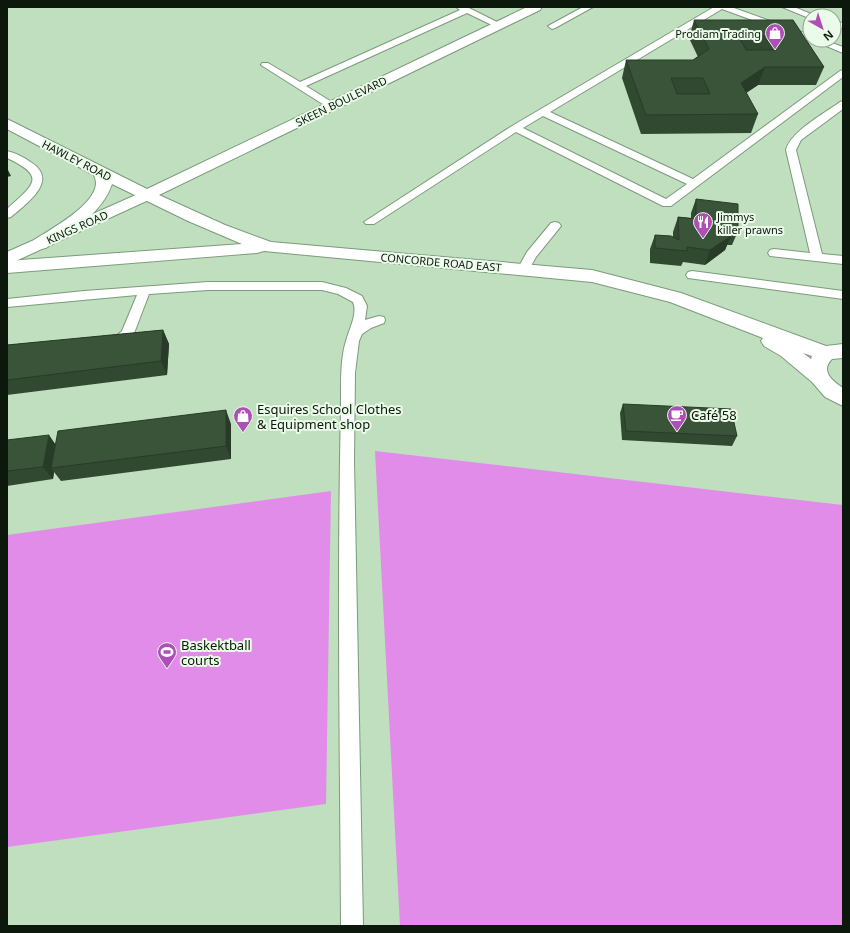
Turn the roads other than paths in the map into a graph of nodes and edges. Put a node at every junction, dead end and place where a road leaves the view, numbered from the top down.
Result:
1 (536, 7) edge
2 (589, 7) edge
3 (722, 7) edge
4 (786, 7) edge
5 (464, 9) edge
6 (802, 13) edge
7 (499, 25) junction
8 (552, 26) dead end
9 (802, 35) edge
10 (265, 65) dead end
11 (843, 72) edge
12 (299, 86) junction
13 (843, 104) edge
14 (332, 106) junction
15 (542, 112) junction
16 (7, 123) edge
17 (516, 128) junction
18 (7, 154) edge
19 (101, 172) junction
20 (695, 184) junction
21 (147, 195) junction
22 (7, 215) edge
23 (370, 222) dead end
24 (555, 226) dead end
25 (40, 244) junction
26 (270, 246) junction
27 (774, 253) dead end
28 (817, 258) junction
29 (7, 259) edge
30 (842, 263) edge
31 (7, 267) edge
32 (523, 270) junction
33 (692, 275) dead end
34 (145, 290) junction
35 (843, 295) edge
36 (7, 303) edge
37 (379, 320) dead end
38 (738, 320) junction
39 (357, 331) junction
40 (100, 348) edge
41 (834, 352) edge
42 (820, 378) junction
43 (843, 398) edge
44 (352, 926) edge

1 - 7 main road, SKEEN BOULEVARD
2 - 8 lane
3 - 9 lane
3 - 15 lane
4 - 6 lane
5 - 7 lane
5 - 12 lane
7 - 14 main road, SKEEN BOULEVARD
10 - 12 lane
11 - 20 lane
12 - 14 lane
13 - 28 lane
14 - 21 main road, SKEEN BOULEVARD
15 - 17 lane
15 - 20 lane
16 - 19 main road, HAWLEY ROAD
17 - 20 lane
17 - 23 lane
18 - 22 lane
19 - 21 main road, HAWLEY ROAD
19 - 25 main road
21 - 25 main road, KINGS ROAD
21 - 26 main road, CONCORDE ROAD EAST
24 - 32 lane
25 - 29 main road, KINGS ROAD
26 - 31 main road
26 - 32 main road, CONCORDE ROAD EAST
27 - 28 lane
28 - 30 lane
32 - 38 main road, CONCORDE ROAD EAST
33 - 35 lane
34 - 36 lane
34 - 39 lane
34 - 40 lane
37 - 39 lane
38 - 41 main road, CONCORDE ROAD EAST
38 - 42 main road, CONCORDE ROAD EAST
39 - 44 lane
41 - 42 main road
42 - 43 main road, CONCORDE ROAD EAST

